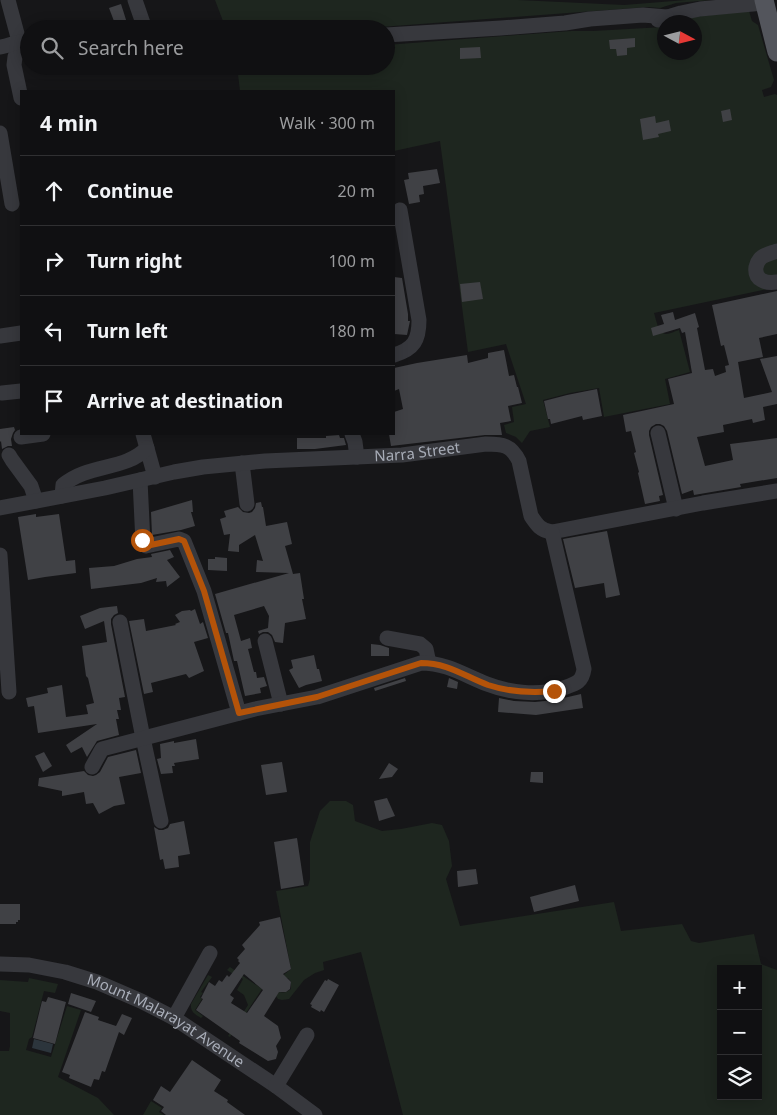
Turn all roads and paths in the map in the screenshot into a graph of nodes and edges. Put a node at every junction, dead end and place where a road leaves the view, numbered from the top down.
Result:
1 (8, 0) edge
2 (135, 0) edge
3 (768, 5) edge
4 (142, 20) edge
5 (20, 32) edge
6 (395, 34) edge
7 (20, 43) edge
8 (0, 47) edge
9 (20, 47) edge
10 (777, 52) edge
11 (20, 93) edge
12 (0, 133) edge
13 (11, 203) edge
14 (400, 210) dead end
15 (777, 251) edge
16 (777, 282) edge
17 (20, 333) edge
18 (0, 336) edge
19 (395, 355) edge
20 (20, 391) edge
21 (2, 394) dead end
22 (658, 433) dead end
23 (36, 435) edge
24 (352, 435) edge
25 (21, 437) dead end
26 (145, 441) edge
27 (9, 455) dead end
28 (357, 457) junction
29 (242, 462) junction
30 (155, 477) junction
31 (140, 480) junction
32 (777, 491) edge
33 (62, 496) junction
34 (36, 501) junction
35 (247, 504) dead end
36 (0, 508) edge
37 (676, 509) junction
38 (552, 532) junction
39 (0, 555) edge
40 (120, 622) dead end
41 (387, 638) dead end
42 (265, 641) dead end
43 (429, 663) junction
44 (9, 692) dead end
45 (281, 704) junction
46 (239, 713) junction
47 (143, 738) junction
48 (92, 767) dead end
49 (161, 821) dead end
50 (210, 952) dead end
51 (0, 964) edge
52 (174, 1018) junction
53 (307, 1035) dead end
54 (276, 1086) junction
55 (315, 1115) edge

1 - 5 street
2 - 4 street
3 - 6 street
3 - 10 main road
7 - 8 street
9 - 11 street
12 - 13 street
14 - 19 street
15 - 16 street
17 - 18 street
20 - 21 street
22 - 37 street
23 - 25 street
24 - 28 street
26 - 30 street
26 - 33 street
27 - 34 street
28 - 29 street, Narra Street
28 - 38 street, Narra Street
29 - 30 street, Narra Street
29 - 35 street
30 - 31 street, Narra Street
31 - 33 street, Narra Street
31 - 46 street
32 - 37 street
33 - 34 street, Narra Street
34 - 36 street, Narra Street
37 - 38 street
38 - 43 street
39 - 44 street
40 - 47 street
41 - 43 street
42 - 45 street
43 - 45 street
45 - 46 street
46 - 47 street
47 - 48 street
47 - 49 street
50 - 52 street
51 - 52 street, Mount Malarayat Avenue
52 - 54 street, Mount Malarayat Avenue
53 - 54 street
54 - 55 street, Mount Malarayat Avenue

